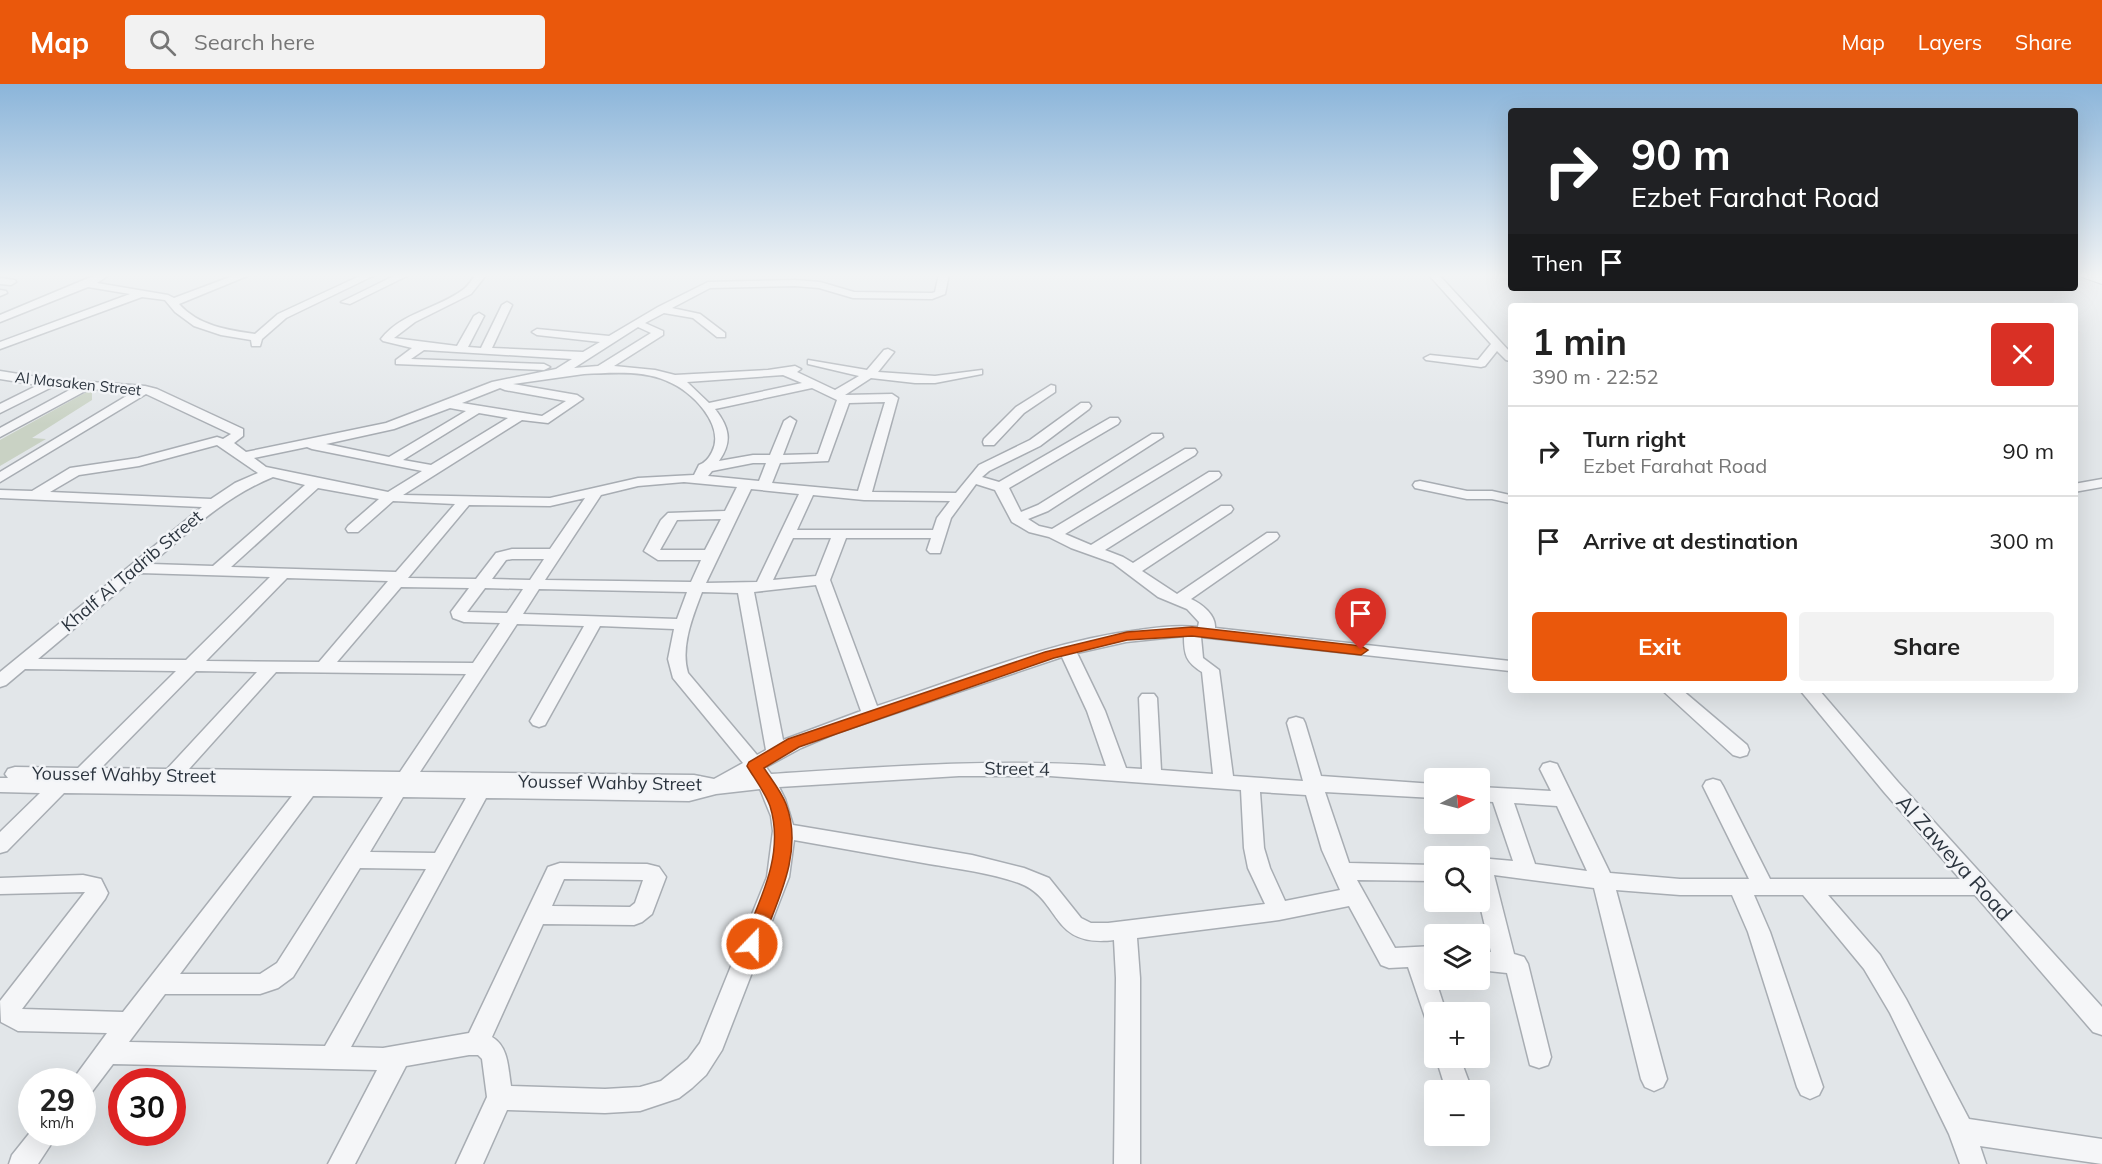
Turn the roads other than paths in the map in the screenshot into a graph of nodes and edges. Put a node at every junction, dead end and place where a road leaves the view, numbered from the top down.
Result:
1 (59, 324) edge
2 (199, 324) edge
3 (273, 324) edge
4 (406, 324) edge
5 (475, 324) edge
6 (498, 324) edge
7 (635, 324) edge
8 (640, 324) edge
9 (707, 324) edge
10 (1480, 324) edge
11 (537, 332) dead end
12 (721, 335) dead end
13 (611, 339) junction
14 (1497, 343) junction
15 (0, 346) edge
16 (422, 346) junction
17 (462, 348) junction
18 (485, 351) junction
19 (888, 352) dead end
20 (586, 356) junction
21 (1508, 356) edge
22 (1430, 358) dead end
23 (562, 371) junction
24 (600, 371) junction
25 (785, 371) junction
26 (978, 372) dead end
27 (870, 374) junction
28 (0, 375) edge
29 (674, 379) junction
30 (16, 380) junction
31 (50, 383) junction
32 (495, 385) junction
33 (810, 385) junction
34 (87, 386) junction
35 (0, 387) edge
36 (1051, 389) dead end
37 (145, 390) junction
38 (839, 398) junction
39 (448, 404) junction
40 (1085, 406) dead end
41 (706, 407) junction
42 (0, 409) edge
43 (477, 409) junction
44 (520, 416) junction
45 (790, 421) dead end
46 (1114, 421) dead end
47 (398, 424) junction
48 (443, 430) junction
49 (0, 433) edge
50 (1157, 437) dead end
51 (974, 438) dead end
52 (989, 442) junction
53 (225, 443) junction
54 (305, 443) junction
55 (1018, 450) junction
56 (1190, 452) dead end
57 (243, 457) junction
58 (775, 458) junction
59 (392, 461) junction
60 (708, 467) junction
61 (434, 470) junction
62 (271, 473) junction
63 (1214, 475) dead end
64 (0, 478) edge
65 (698, 479) junction
66 (653, 480) junction
67 (973, 480) junction
68 (315, 483) junction
69 (746, 483) junction
70 (2102, 483) edge
71 (764, 485) junction
72 (1420, 485) dead end
73 (1001, 487) junction
74 (2078, 487) edge
75 (808, 490) junction
76 (596, 492) junction
77 (0, 494) edge
78 (34, 496) junction
79 (864, 496) junction
80 (390, 497) junction
81 (960, 497) junction
82 (1508, 499) edge
83 (465, 501) junction
84 (215, 503) junction
85 (1226, 509) dead end
86 (730, 515) junction
87 (1017, 519) junction
88 (353, 529) dead end
89 (787, 534) junction
90 (840, 534) junction
91 (939, 534) junction
92 (1054, 534) junction
93 (1272, 536) dead end
94 (935, 550) dead end
95 (1093, 551) junction
96 (555, 554) junction
97 (712, 555) junction
98 (136, 568) junction
99 (218, 570) junction
100 (1133, 570) junction
101 (283, 573) junction
102 (398, 579) junction
103 (822, 580) junction
104 (480, 584) junction
105 (535, 584) junction
106 (763, 586) junction
107 (697, 587) junction
108 (745, 588) junction
109 (1179, 600) junction
110 (512, 619) junction
111 (594, 622) junction
112 (684, 624) junction
113 (1199, 632) junction
114 (1067, 649) junction
115 (20, 664) junction
116 (191, 666) junction
117 (1508, 666) edge
118 (271, 667) junction
119 (323, 668) junction
120 (478, 669) junction
121 (0, 681) edge
122 (1674, 693) edge
123 (1812, 693) edge
124 (1148, 698) dead end
125 (872, 715) junction
126 (539, 721) dead end
127 (1296, 723) dead end
128 (1740, 750) dead end
129 (776, 752) junction
130 (1550, 769) dead end
131 (0, 774) edge
132 (760, 774) junction
133 (1119, 775) junction
134 (172, 776) junction
135 (71, 778) junction
136 (1152, 778) junction
137 (1224, 783) junction
138 (1250, 784) junction
139 (0, 785) edge
140 (401, 785) junction
141 (1316, 786) junction
142 (1713, 786) dead end
143 (717, 788) junction
144 (307, 790) junction
145 (1424, 791) edge
146 (479, 793) junction
147 (1490, 794) edge
148 (1501, 795) junction
149 (1564, 799) junction
150 (783, 831) junction
151 (0, 844) edge
152 (354, 860) junction
153 (441, 861) junction
154 (1490, 866) edge
155 (1527, 870) junction
156 (1342, 872) junction
157 (1424, 873) edge
158 (1603, 881) junction
159 (0, 886) edge
160 (1739, 887) junction
161 (1764, 887) junction
162 (1980, 887) junction
163 (1809, 888) junction
164 (1356, 896) junction
165 (1490, 909) edge
166 (1279, 911) junction
167 (537, 915) junction
168 (1125, 931) junction
169 (1424, 956) edge
170 (1490, 961) edge
171 (1505, 963) junction
172 (160, 984) junction
173 (130, 1023) junction
174 (2102, 1024) edge
175 (477, 1044) junction
176 (107, 1053) junction
177 (332, 1057) junction
178 (1539, 1057) dead end
179 (397, 1058) junction
180 (95, 1068) edge
181 (1654, 1079) dead end
182 (1810, 1087) dead end
183 (500, 1098) junction
184 (1961, 1130) junction
185 (36, 1146) edge
186 (2102, 1152) edge
187 (22, 1164) edge
188 (341, 1164) edge
189 (469, 1164) edge
190 (1127, 1164) edge
191 (1973, 1164) edge

1 - 15 street
2 - 3 street
4 - 16 street
5 - 17 street
6 - 18 street
7 - 13 street
8 - 24 street
9 - 12 street
10 - 14 street
11 - 13 street
13 - 20 street
14 - 21 street
14 - 22 street
16 - 17 street
16 - 23 street
17 - 18 street
18 - 20 street
19 - 27 street
20 - 23 street
23 - 24 street
23 - 32 street
24 - 29 street
25 - 27 street
25 - 29 street
25 - 33 street
26 - 27 street
27 - 38 street
28 - 30 street, Al Masaken Street
29 - 41 street
30 - 31 street, Al Masaken Street
30 - 35 street
31 - 34 street, Al Masaken Street
31 - 42 street
32 - 39 street
32 - 44 street
33 - 38 street
33 - 41 street
34 - 37 street, Al Masaken Street
34 - 49 street
36 - 52 street
37 - 53 street, Al Masaken Street
37 - 64 street
38 - 58 street
38 - 79 street
39 - 43 street
39 - 47 street
40 - 55 street
41 - 60 street
43 - 44 street
43 - 48 street
44 - 61 street
45 - 58 street
46 - 73 street
47 - 48 street
47 - 54 street
48 - 59 street
50 - 87 street
51 - 52 street
52 - 55 street
53 - 57 street
53 - 78 street
54 - 57 street
54 - 59 street
55 - 67 street
56 - 92 street
57 - 62 street
58 - 60 street
58 - 71 street
59 - 61 street
60 - 65 street
60 - 66 street
61 - 80 street
62 - 68 street
62 - 84 street, Khalf Al Tadrib Street
63 - 95 street
65 - 66 street
65 - 69 street
66 - 76 street
67 - 73 street
67 - 81 street
68 - 80 street
68 - 99 street
69 - 71 street
69 - 86 street
70 - 74 street
71 - 75 street
72 - 82 street
73 - 87 street
75 - 79 street
75 - 89 street
76 - 83 street
76 - 96 street
77 - 78 street
78 - 84 street
79 - 81 street
80 - 83 street
80 - 88 street
81 - 91 street
83 - 102 street
84 - 98 street, Khalf Al Tadrib Street
85 - 100 street
86 - 97 street
86 - 97 street
87 - 92 street
89 - 90 street
89 - 106 street
90 - 91 street
90 - 103 street
91 - 94 street
92 - 95 street
93 - 109 street
95 - 100 street
96 - 104 street
96 - 105 street
97 - 107 street
98 - 99 street
98 - 115 street, Khalf Al Tadrib Street
99 - 101 street
100 - 109 street
101 - 102 street
101 - 116 street
102 - 104 street
102 - 119 street
103 - 106 street
103 - 125 street
104 - 105 street
104 - 110 street
105 - 107 street
105 - 110 street
106 - 108 street
107 - 108 street
107 - 112 street
108 - 129 street
109 - 113 street
110 - 111 street
110 - 120 street
111 - 112 street
111 - 126 street
112 - 132 street
113 - 114 street
113 - 117 street
113 - 137 street
114 - 125 street
114 - 133 street
115 - 116 street
115 - 121 street, Khalf Al Tadrib Street
116 - 118 street
116 - 135 street
118 - 119 street
118 - 134 street
119 - 120 street
120 - 140 street
122 - 128 street
123 - 162 street, Al Zaweya Road
124 - 136 street
125 - 129 street
127 - 141 street
129 - 132 street
130 - 149 street
131 - 135 street, Youssef Wahby Street
132 - 133 street, Street 4
132 - 143 street, Street 4
132 - 150 street
133 - 136 street, Street 4
134 - 135 street, Youssef Wahby Street
134 - 140 street, Youssef Wahby Street
135 - 139 street, Youssef Wahby Street
135 - 144 street, Youssef Wahby Street
135 - 151 street
136 - 137 street, Street 4
137 - 138 street, Street 4
138 - 141 street, Street 4
138 - 166 street
140 - 143 street, Youssef Wahby Street
140 - 144 street, Youssef Wahby Street
140 - 146 street, Youssef Wahby Street
140 - 152 street
141 - 145 street, Street 4
141 - 156 street
142 - 161 street
143 - 146 street, Youssef Wahby Street
144 - 172 street
146 - 153 street
147 - 148 street
148 - 149 street
148 - 155 street
149 - 158 street
150 - 168 street
150 - 183 street
152 - 153 street
152 - 172 street
153 - 177 street
154 - 155 street
155 - 158 street
156 - 157 street
156 - 164 street
158 - 160 street
158 - 181 street
159 - 173 street
160 - 161 street
160 - 182 street
161 - 163 street
162 - 163 street
162 - 174 street, Al Zaweya Road
163 - 184 street
164 - 166 street
164 - 169 street
165 - 171 street
166 - 168 street
167 - 167 street
167 - 175 street
168 - 190 street
170 - 171 street
171 - 178 street
172 - 173 street
173 - 176 street
175 - 179 street
175 - 183 street
176 - 177 street
176 - 180 street
177 - 179 street
179 - 188 street
183 - 189 street
184 - 186 street
184 - 191 street
185 - 187 street

